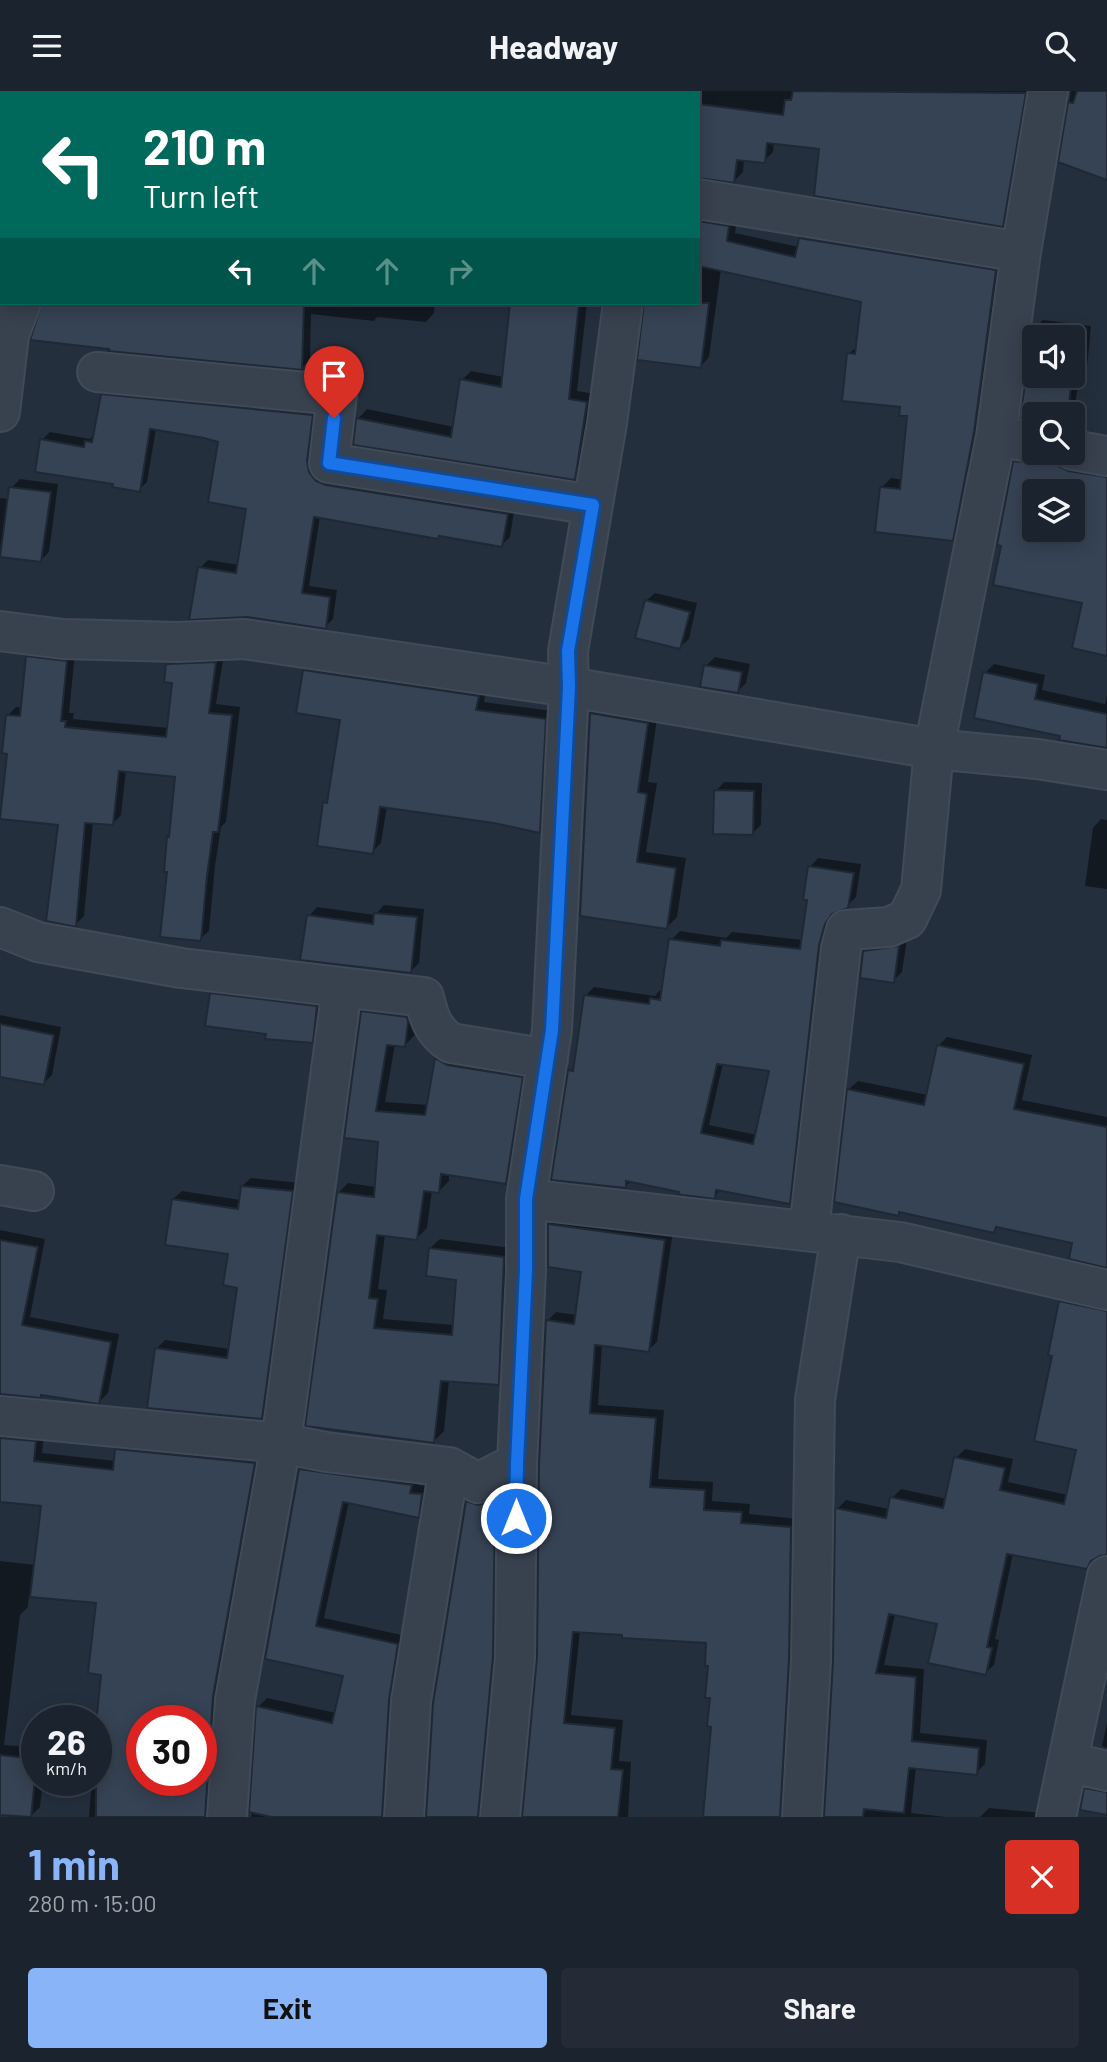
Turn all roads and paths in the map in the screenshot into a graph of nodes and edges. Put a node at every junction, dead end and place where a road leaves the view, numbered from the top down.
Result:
1 (1048, 91) edge
2 (700, 199) edge
3 (1021, 251) junction
4 (20, 305) edge
5 (623, 305) edge
6 (97, 372) dead end
7 (0, 412) edge
8 (996, 436) junction
9 (1022, 441) edge
10 (1085, 452) edge
11 (1107, 456) edge
12 (593, 505) junction
13 (0, 631) edge
14 (569, 687) junction
15 (934, 749) junction
16 (1107, 770) edge
17 (0, 927) edge
18 (342, 988) junction
19 (548, 1059) junction
20 (526, 1199) junction
21 (825, 1232) junction
22 (1107, 1290) edge
23 (0, 1416) edge
24 (281, 1443) junction
25 (517, 1463) junction
26 (449, 1467) junction
27 (1107, 1576) edge
28 (1068, 1762) junction
29 (1107, 1772) edge
30 (227, 1817) edge
31 (404, 1817) edge
32 (500, 1817) edge
33 (802, 1817) edge
34 (1056, 1817) edge

1 - 3 street
2 - 3 street
3 - 8 street
4 - 7 street
5 - 12 street
6 - 12 street
8 - 9 street
8 - 15 street
10 - 11 street
12 - 14 street
13 - 14 street
14 - 15 street
14 - 19 street
15 - 16 street
15 - 21 street
17 - 18 street
18 - 19 street
18 - 24 street
19 - 20 street
20 - 21 street
20 - 25 street
21 - 22 street
21 - 33 street
23 - 24 street
24 - 26 street
24 - 30 street
25 - 26 street
25 - 32 street
26 - 31 street
27 - 28 street
28 - 29 street
28 - 34 street

